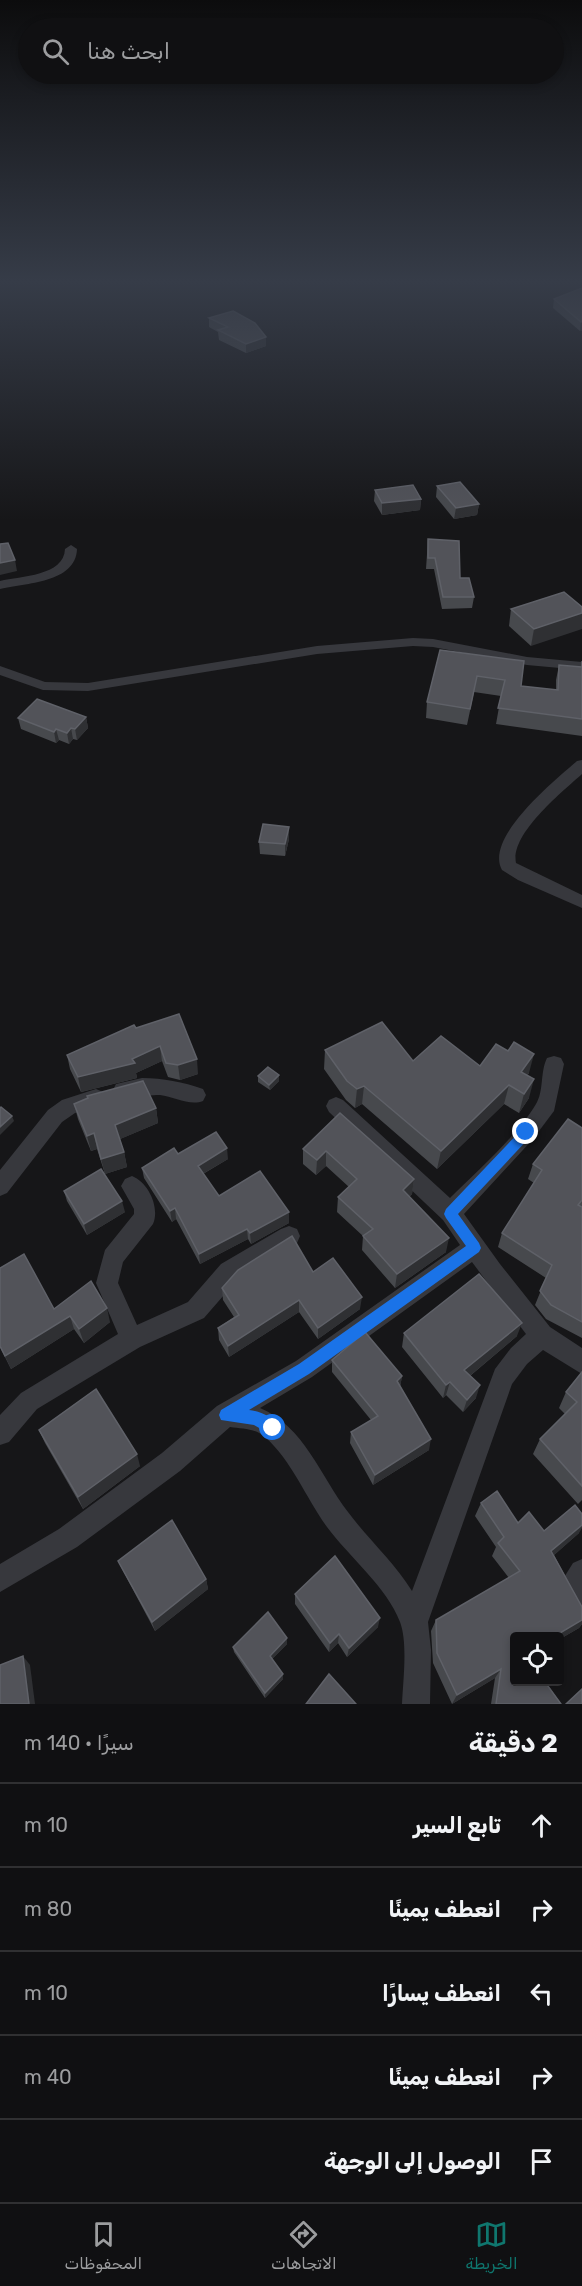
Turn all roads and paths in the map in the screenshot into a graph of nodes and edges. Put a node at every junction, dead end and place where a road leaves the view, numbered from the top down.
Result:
1 (71, 549) dead end
2 (0, 585) edge
3 (582, 666) edge
4 (0, 670) edge
5 (582, 765) edge
6 (582, 902) edge
7 (554, 1064) dead end
8 (196, 1095) dead end
9 (336, 1106) dead end
10 (0, 1186) edge
11 (132, 1186) dead end
12 (451, 1214) junction
13 (289, 1236) edge
14 (474, 1248) junction
15 (542, 1335) junction
16 (132, 1339) junction
17 (582, 1362) edge
18 (226, 1415) junction
19 (0, 1433) edge
20 (582, 1572) edge
21 (0, 1579) edge
22 (582, 1601) edge
23 (414, 1622) junction
24 (416, 1704) edge

1 - 2 street
3 - 4 street
5 - 6 street
7 - 12 street
8 - 10 street
9 - 12 street
11 - 16 street
12 - 14 street
13 - 16 street
14 - 15 street
14 - 18 street
15 - 17 street
15 - 23 street
16 - 19 street
18 - 21 street
18 - 23 street
20 - 22 street
23 - 24 street

